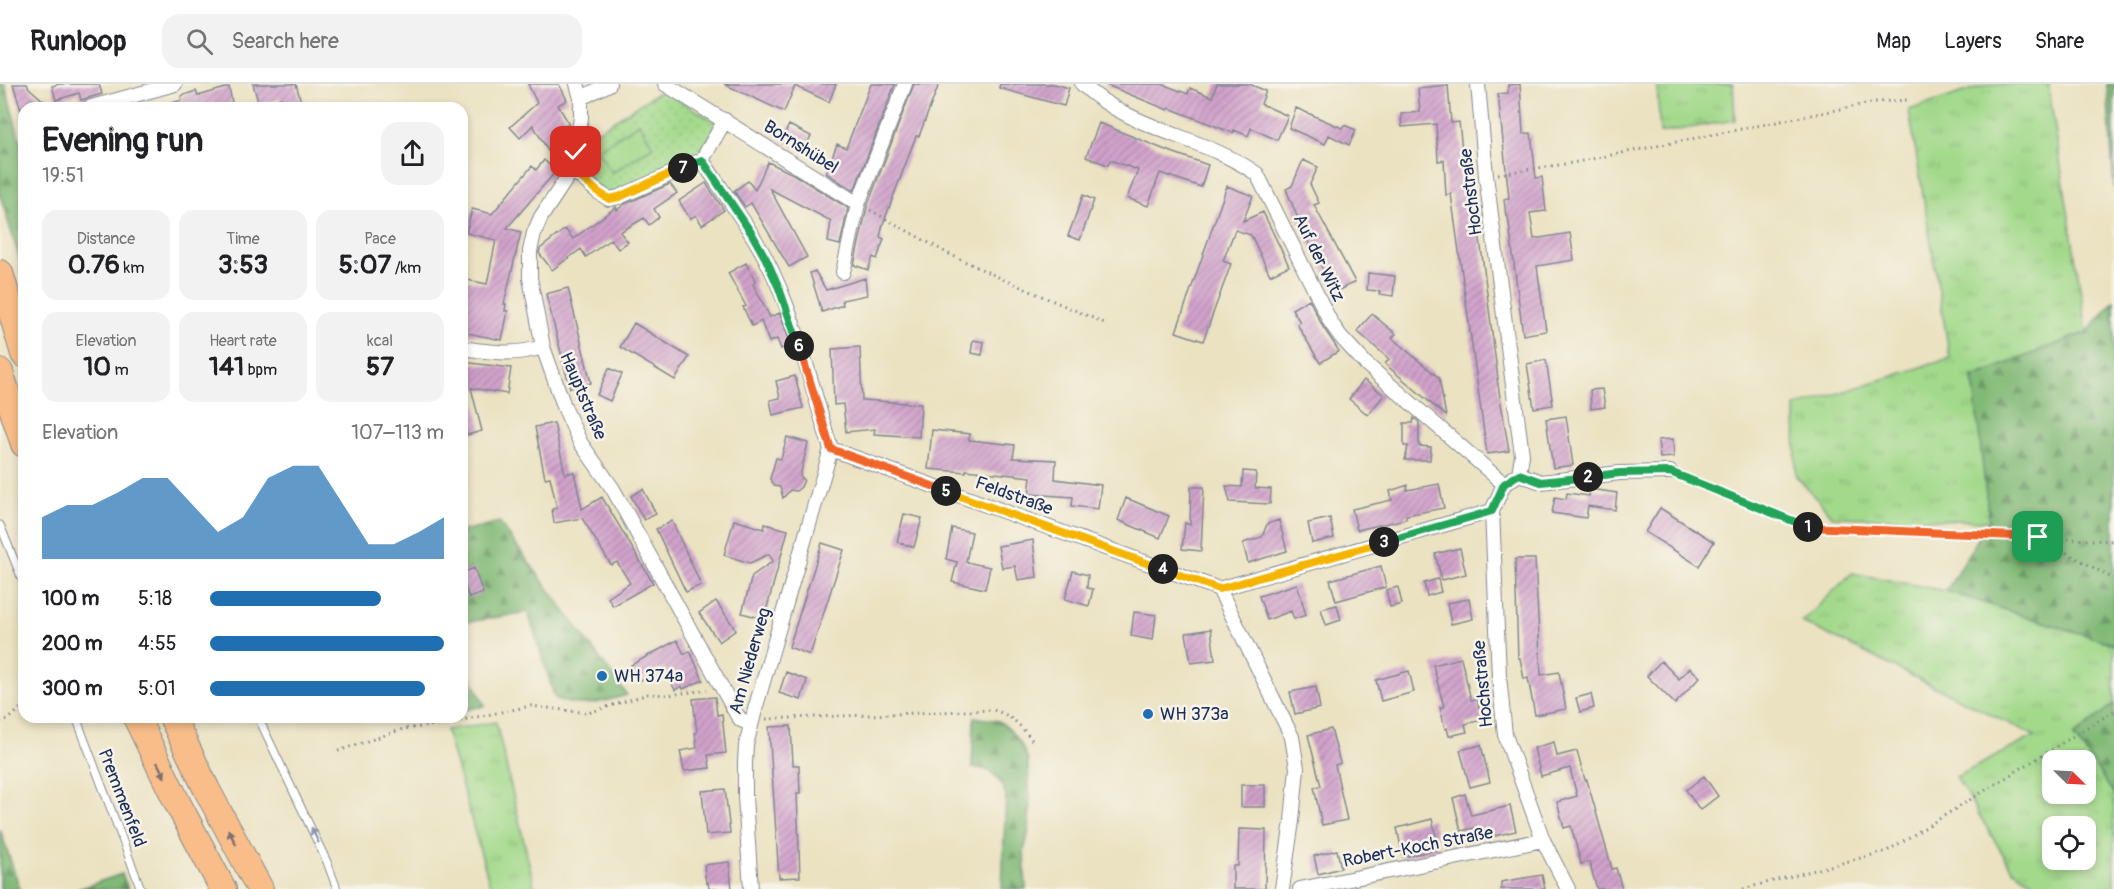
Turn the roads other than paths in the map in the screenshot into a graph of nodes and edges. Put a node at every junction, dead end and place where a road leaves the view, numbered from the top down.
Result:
1 (176, 84) edge
2 (577, 84) edge
3 (609, 84) edge
4 (665, 84) edge
5 (905, 84) edge
6 (1082, 84) edge
7 (1478, 84) edge
8 (581, 98) junction
9 (110, 102) edge
10 (725, 120) junction
11 (702, 160) junction
12 (572, 170) junction
13 (858, 204) junction
14 (843, 272) dead end
15 (0, 273) edge
16 (18, 333) edge
17 (543, 347) junction
18 (468, 349) edge
19 (0, 372) edge
20 (18, 426) edge
21 (831, 449) junction
22 (1670, 472) road end
23 (1519, 474) junction
24 (1504, 484) junction
25 (1492, 511) junction
26 (0, 525) edge
27 (18, 569) edge
28 (1219, 589) junction
29 (752, 722) junction
30 (78, 723) edge
31 (139, 723) edge
32 (175, 723) edge
33 (261, 723) edge
34 (1543, 840) junction
35 (141, 889) edge
36 (223, 889) edge
37 (260, 889) edge
38 (337, 889) edge
39 (751, 889) edge
40 (1282, 889) edge
41 (1300, 889) edge
42 (1568, 889) edge

1 - 9 street
2 - 8 street, Hauptstraße
3 - 8 street
4 - 10 street, Bornshübel
5 - 13 street
6 - 24 street, Auf der Witz
7 - 23 street, Hochstraße
8 - 12 street, Hauptstraße
10 - 11 street
10 - 13 street, Bornshübel
11 - 12 street
11 - 21 street
12 - 17 street, Hauptstraße
13 - 14 street
15 - 16 highway
17 - 18 street
17 - 29 street, Hauptstraße
19 - 20 highway
21 - 28 street, Feldstraße
21 - 29 street, Am Niederweg
22 - 23 street
23 - 24 street
24 - 25 street, Hochstraße
25 - 28 street
25 - 34 street, Hochstraße
26 - 27 lane
28 - 40 street
29 - 39 street, Am Niederweg
30 - 35 lane, Premmenfeld
31 -> 36 highway
37 -> 32 highway
38 -> 33 lane
34 - 41 street, Robert-Koch Straße
34 - 42 street, Hochstraße

